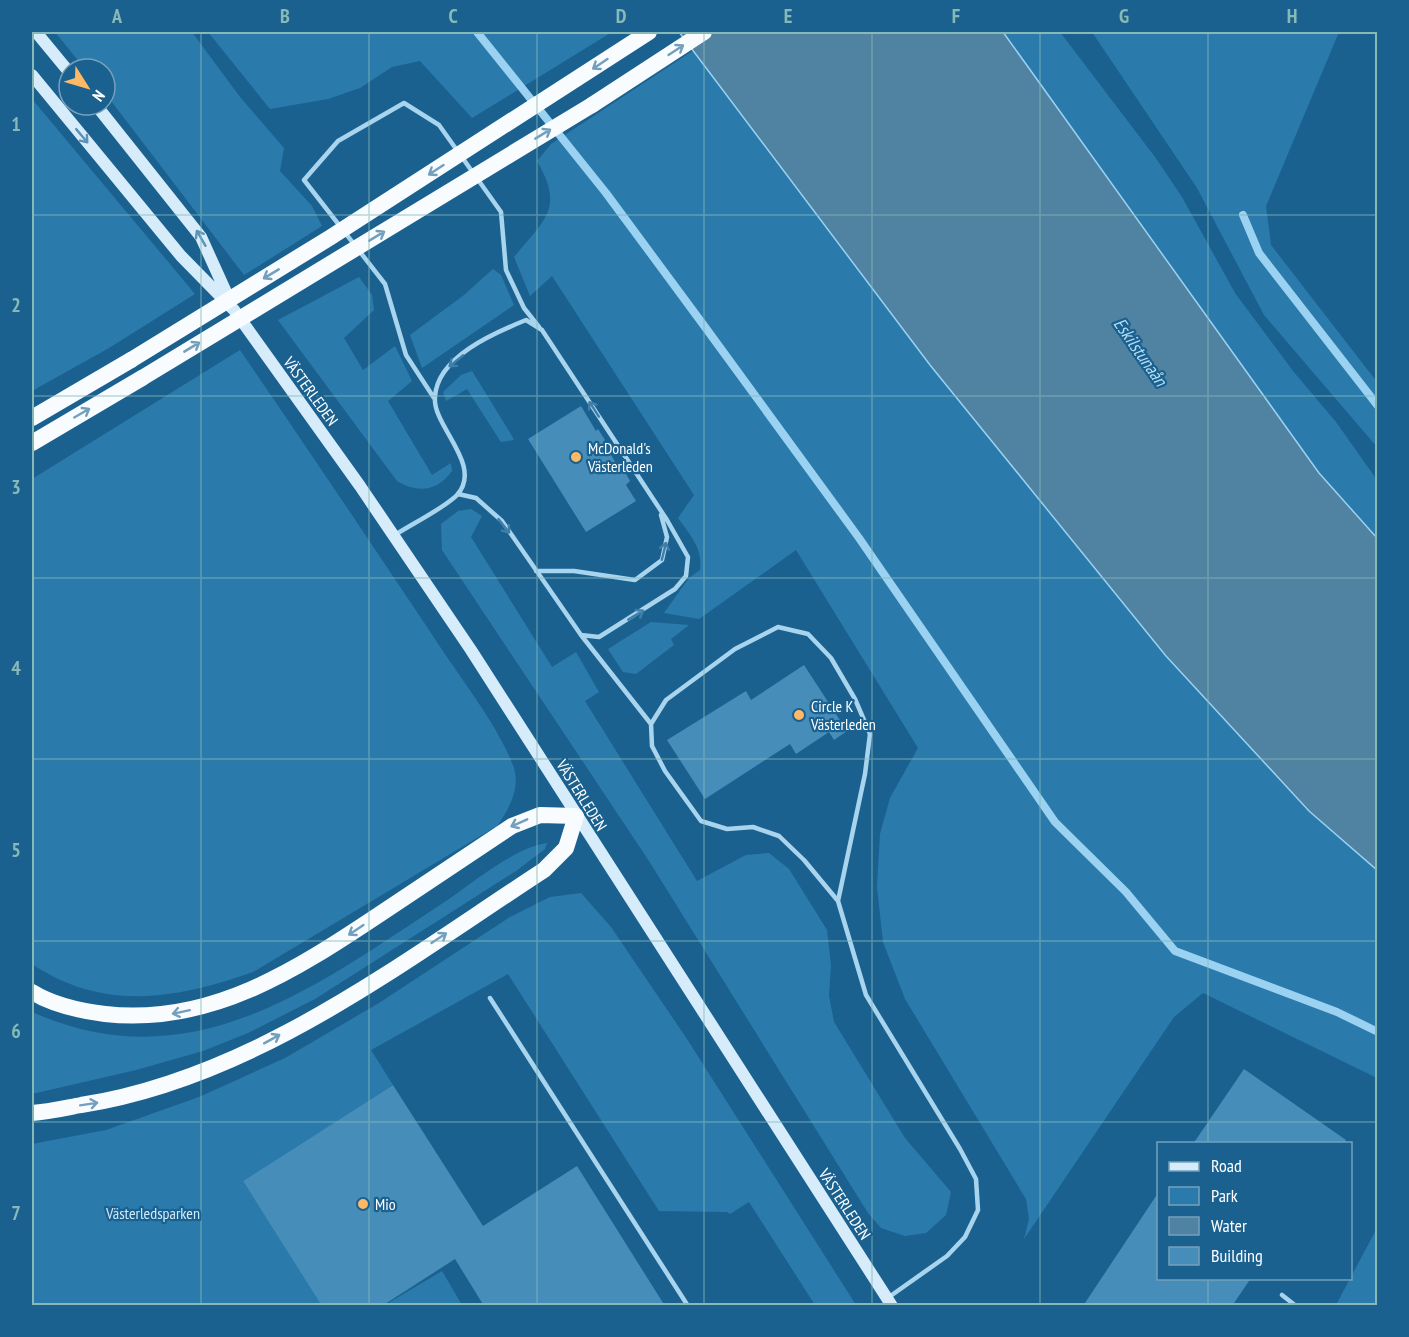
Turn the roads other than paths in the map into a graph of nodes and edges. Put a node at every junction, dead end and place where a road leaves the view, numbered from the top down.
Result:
1 (36, 32) edge
2 (649, 32) edge
3 (704, 32) edge
4 (57, 57) edge
5 (32, 75) edge
6 (106, 117) edge
7 (234, 310) junction
8 (542, 330) junction
9 (434, 398) junction
10 (32, 418) edge
11 (32, 443) edge
12 (458, 494) junction
13 (659, 509) junction
14 (393, 536) junction
15 (536, 571) junction
16 (581, 635) junction
17 (651, 724) junction
18 (576, 816) junction
19 (838, 901) junction
20 (32, 992) edge
21 (490, 998) dead end
22 (32, 1113) edge
23 (1282, 1295) dead end
24 (889, 1302) edge
25 (688, 1305) edge
26 (1296, 1305) edge

1 - 4 main road
2 -> 10 highway, bridge
11 -> 3 highway, bridge
5 -> 7 main road, VÄSTERLEDEN
7 -> 6 main road, VÄSTERLEDEN
7 - 14 main road, VÄSTERLEDEN
8 -> 9 lane
8 - 9 lane
13 -> 8 lane
9 - 12 lane
12 - 14 lane
12 -> 15 lane
15 -> 13 lane
16 -> 13 lane
14 - 18 main road, VÄSTERLEDEN
15 - 16 lane
16 - 17 lane
17 - 19 lane
17 - 19 lane
18 -> 20 highway
22 -> 18 highway
18 - 24 main road, VÄSTERLEDEN
19 - 24 lane
21 - 25 lane
23 - 26 lane

